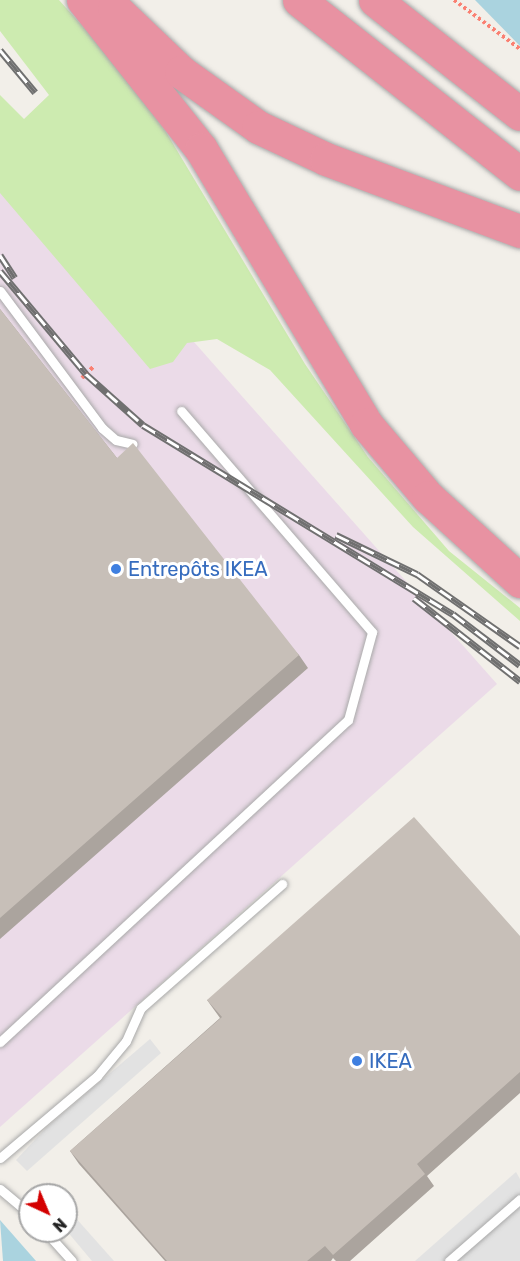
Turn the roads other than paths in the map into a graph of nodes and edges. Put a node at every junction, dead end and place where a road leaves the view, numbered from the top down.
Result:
1 (83, 0) edge
2 (106, 0) edge
3 (299, 0) edge
4 (375, 0) edge
5 (520, 114) edge
6 (520, 174) edge
7 (520, 231) edge
8 (0, 291) edge
9 (181, 411) dead end
10 (133, 444) edge
11 (520, 581) edge
12 (282, 884) dead end
13 (0, 1042) edge
14 (0, 1158) edge
15 (0, 1189) edge
16 (520, 1199) edge
17 (18, 1204) edge
18 (56, 1243) edge
19 (72, 1261) edge
20 (449, 1261) edge

1 - 11 highway
2 - 7 highway
3 - 6 highway
4 - 5 highway
8 - 10 lane
9 - 13 lane
12 - 14 lane
15 - 17 lane
16 - 20 lane
18 - 19 lane

